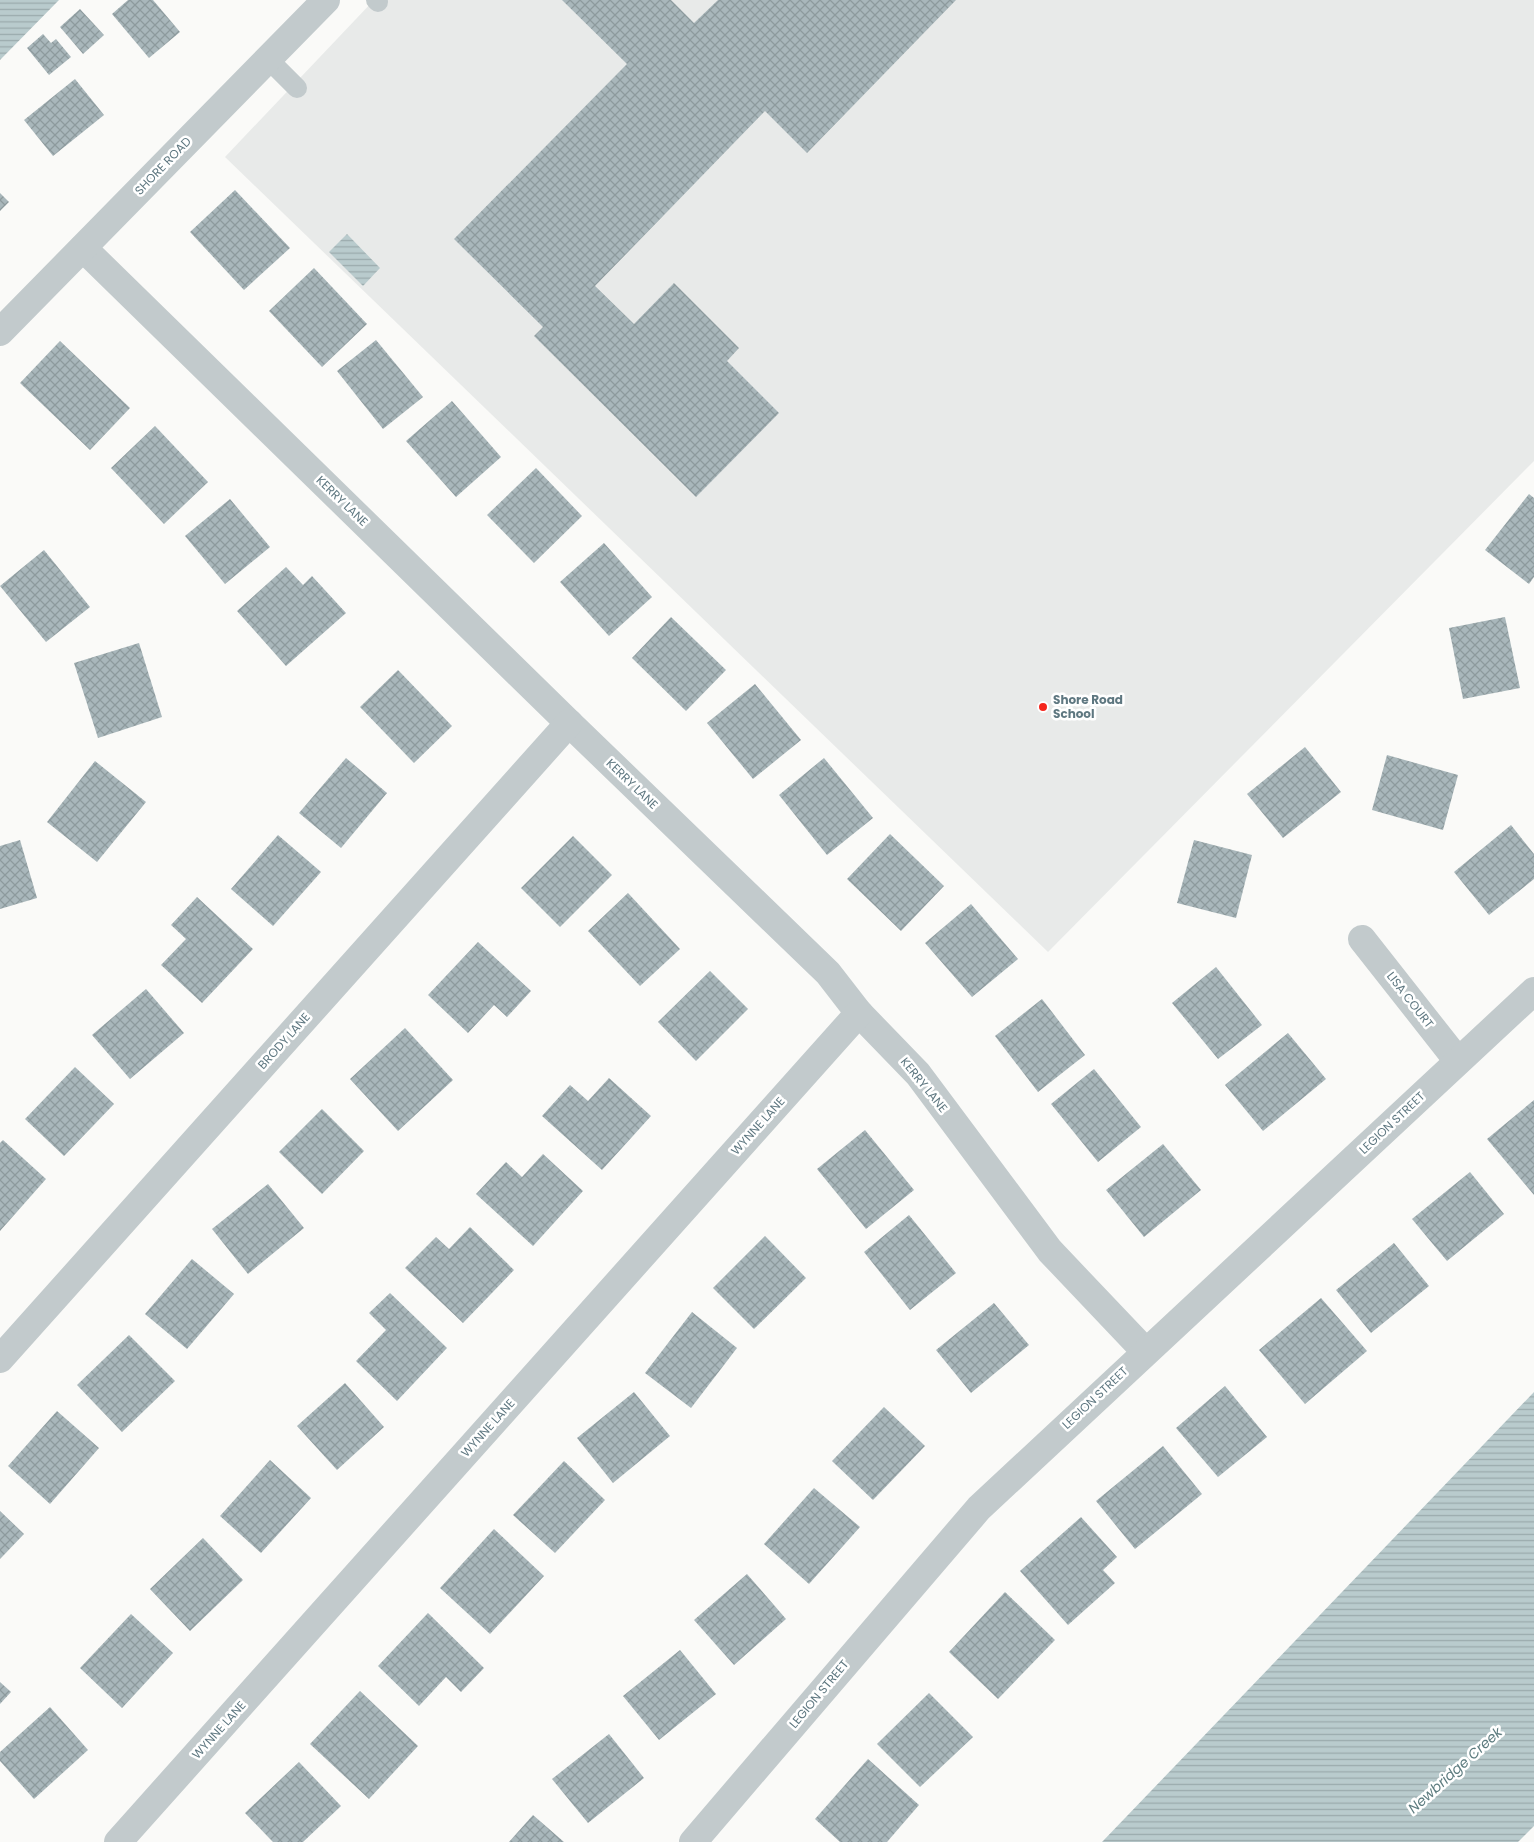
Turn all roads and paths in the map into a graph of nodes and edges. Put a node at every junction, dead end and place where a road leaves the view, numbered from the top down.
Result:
1 (326, 0) edge
2 (268, 60) junction
3 (297, 88) dead end
4 (83, 248) junction
5 (0, 332) edge
6 (568, 723) junction
7 (1362, 939) dead end
8 (1534, 991) edge
9 (859, 1013) junction
10 (1458, 1061) junction
11 (1145, 1351) junction
12 (0, 1359) edge
13 (118, 1842) edge
14 (693, 1842) edge

1 - 2 street, SHORE ROAD
2 - 3 lane
2 - 4 street, SHORE ROAD
4 - 5 street, SHORE ROAD
4 - 6 street, KERRY LANE
6 - 9 street, KERRY LANE
6 - 12 street, BRODY LANE
7 - 10 street, LISA COURT
8 - 10 street, LEGION STREET
9 - 11 street, KERRY LANE
9 - 13 street, WYNNE LANE
10 - 11 street, LEGION STREET
11 - 14 street, LEGION STREET

